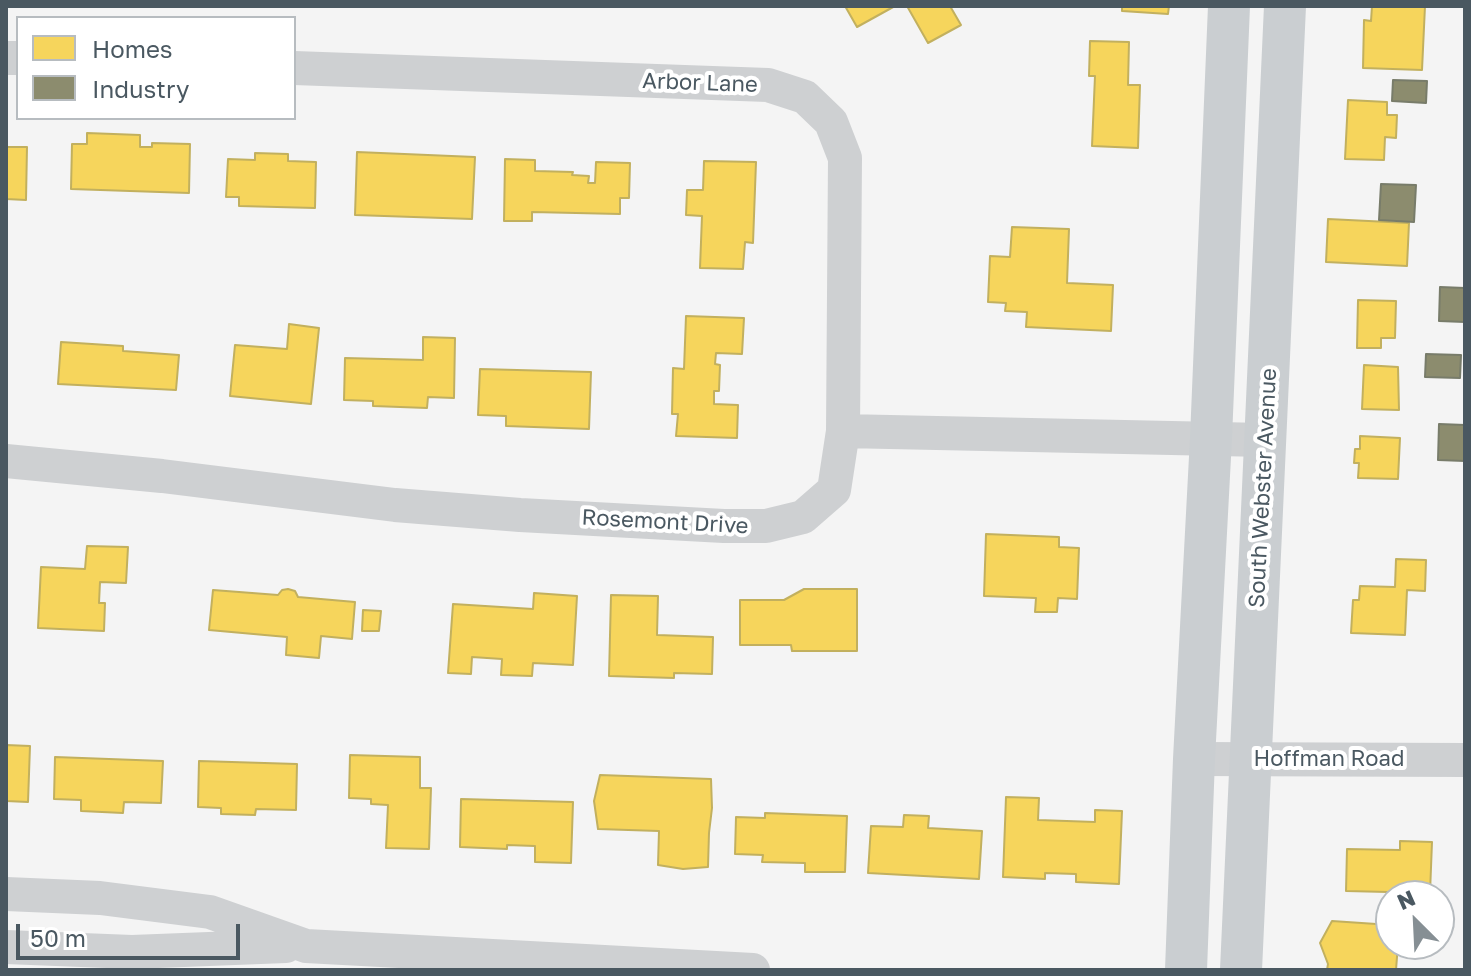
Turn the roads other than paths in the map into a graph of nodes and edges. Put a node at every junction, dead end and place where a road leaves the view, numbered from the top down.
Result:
1 (1229, 6) edge
2 (1285, 6) edge
3 (296, 68) edge
4 (843, 431) junction
5 (1211, 438) junction
6 (1265, 440) junction
7 (6, 461) edge
8 (1194, 759) junction
9 (1250, 759) junction
10 (1465, 760) edge
11 (6, 894) edge
12 (306, 946) junction
13 (6, 947) edge
14 (753, 970) edge
15 (1186, 970) edge
16 (1241, 970) edge

1 - 5 main road
2 - 6 main road, South Webster Avenue
3 - 4 street, Arbor Lane
4 - 5 street
4 - 7 street, Rosemont Drive
5 - 6 street
5 - 8 main road
6 - 9 main road, South Webster Avenue
8 - 9 street, Hoffman Road
8 - 15 main road
9 - 10 street, Hoffman Road
9 - 16 main road, South Webster Avenue
11 - 12 street
12 - 13 street
12 - 14 street

